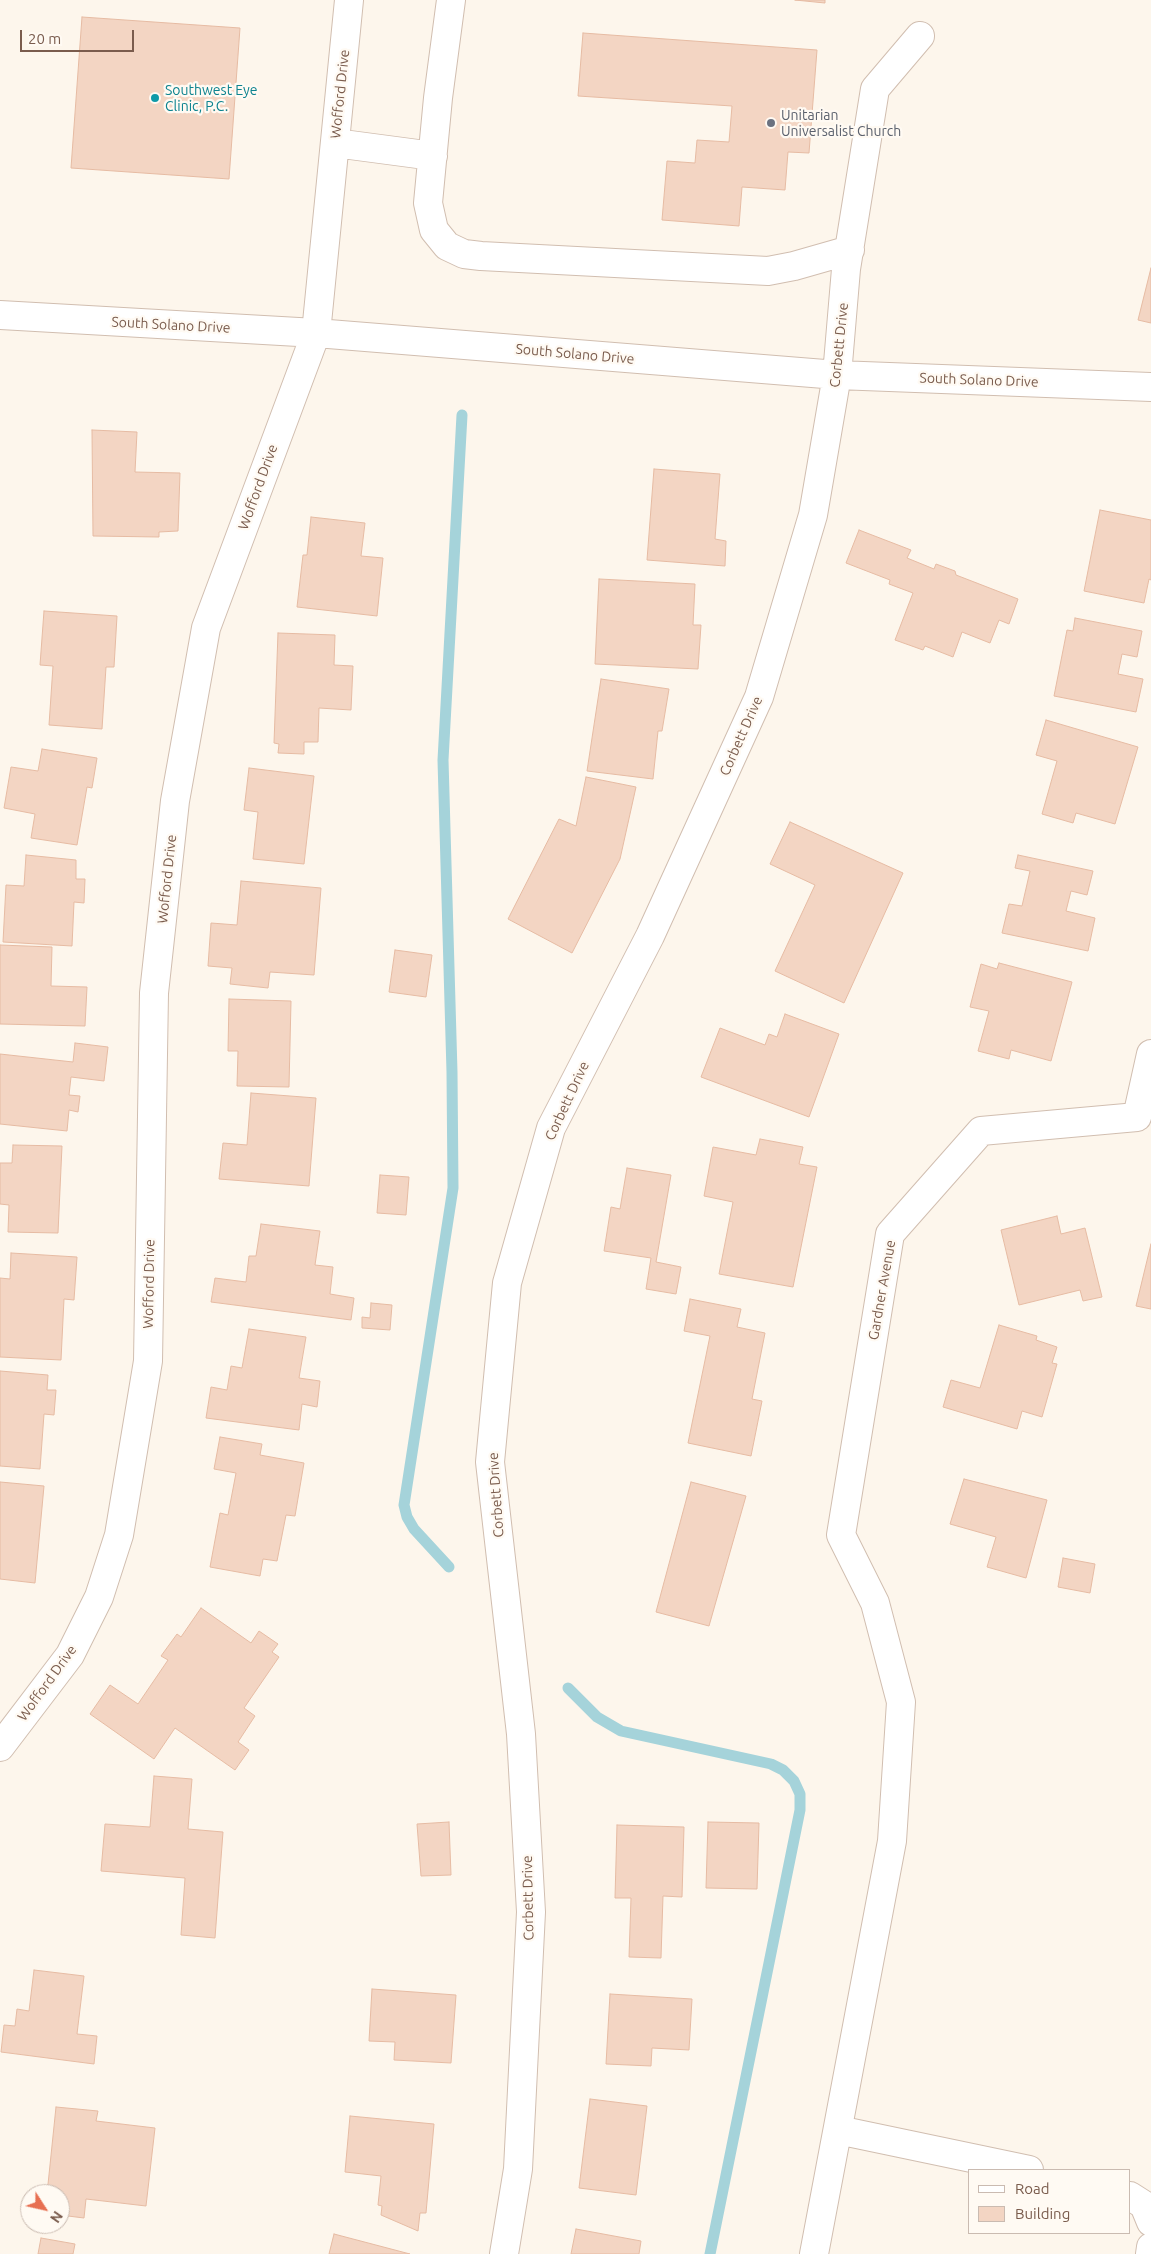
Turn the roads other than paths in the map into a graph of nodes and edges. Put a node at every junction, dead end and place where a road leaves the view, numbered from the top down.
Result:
1 (349, 0) edge
2 (451, 0) edge
3 (920, 36) dead end
4 (335, 143) junction
5 (433, 156) junction
6 (850, 250) junction
7 (0, 315) edge
8 (316, 333) junction
9 (837, 375) junction
10 (1151, 387) edge
11 (1151, 1054) edge
12 (1144, 1118) edge
13 (0, 1747) edge
14 (838, 2130) junction
15 (1024, 2169) edge
16 (1131, 2197) edge
17 (1151, 2222) edge
18 (1151, 2247) edge
19 (504, 2254) edge
20 (814, 2254) edge
21 (1150, 2254) edge

1 - 4 street, Wofford Drive
2 - 5 street
3 - 6 street, Corbett Drive
4 - 5 street
4 - 8 street, Wofford Drive
5 - 6 street
6 - 9 street, Corbett Drive
7 - 8 street, South Solano Drive
8 - 9 street, South Solano Drive
8 - 13 street, Wofford Drive
9 - 10 street, South Solano Drive
9 - 19 street, Corbett Drive
11 - 12 street, Gardner Avenue
12 - 14 street, Gardner Avenue
14 - 15 street
14 - 20 street, Gardner Avenue
16 - 17 street
18 - 21 street

